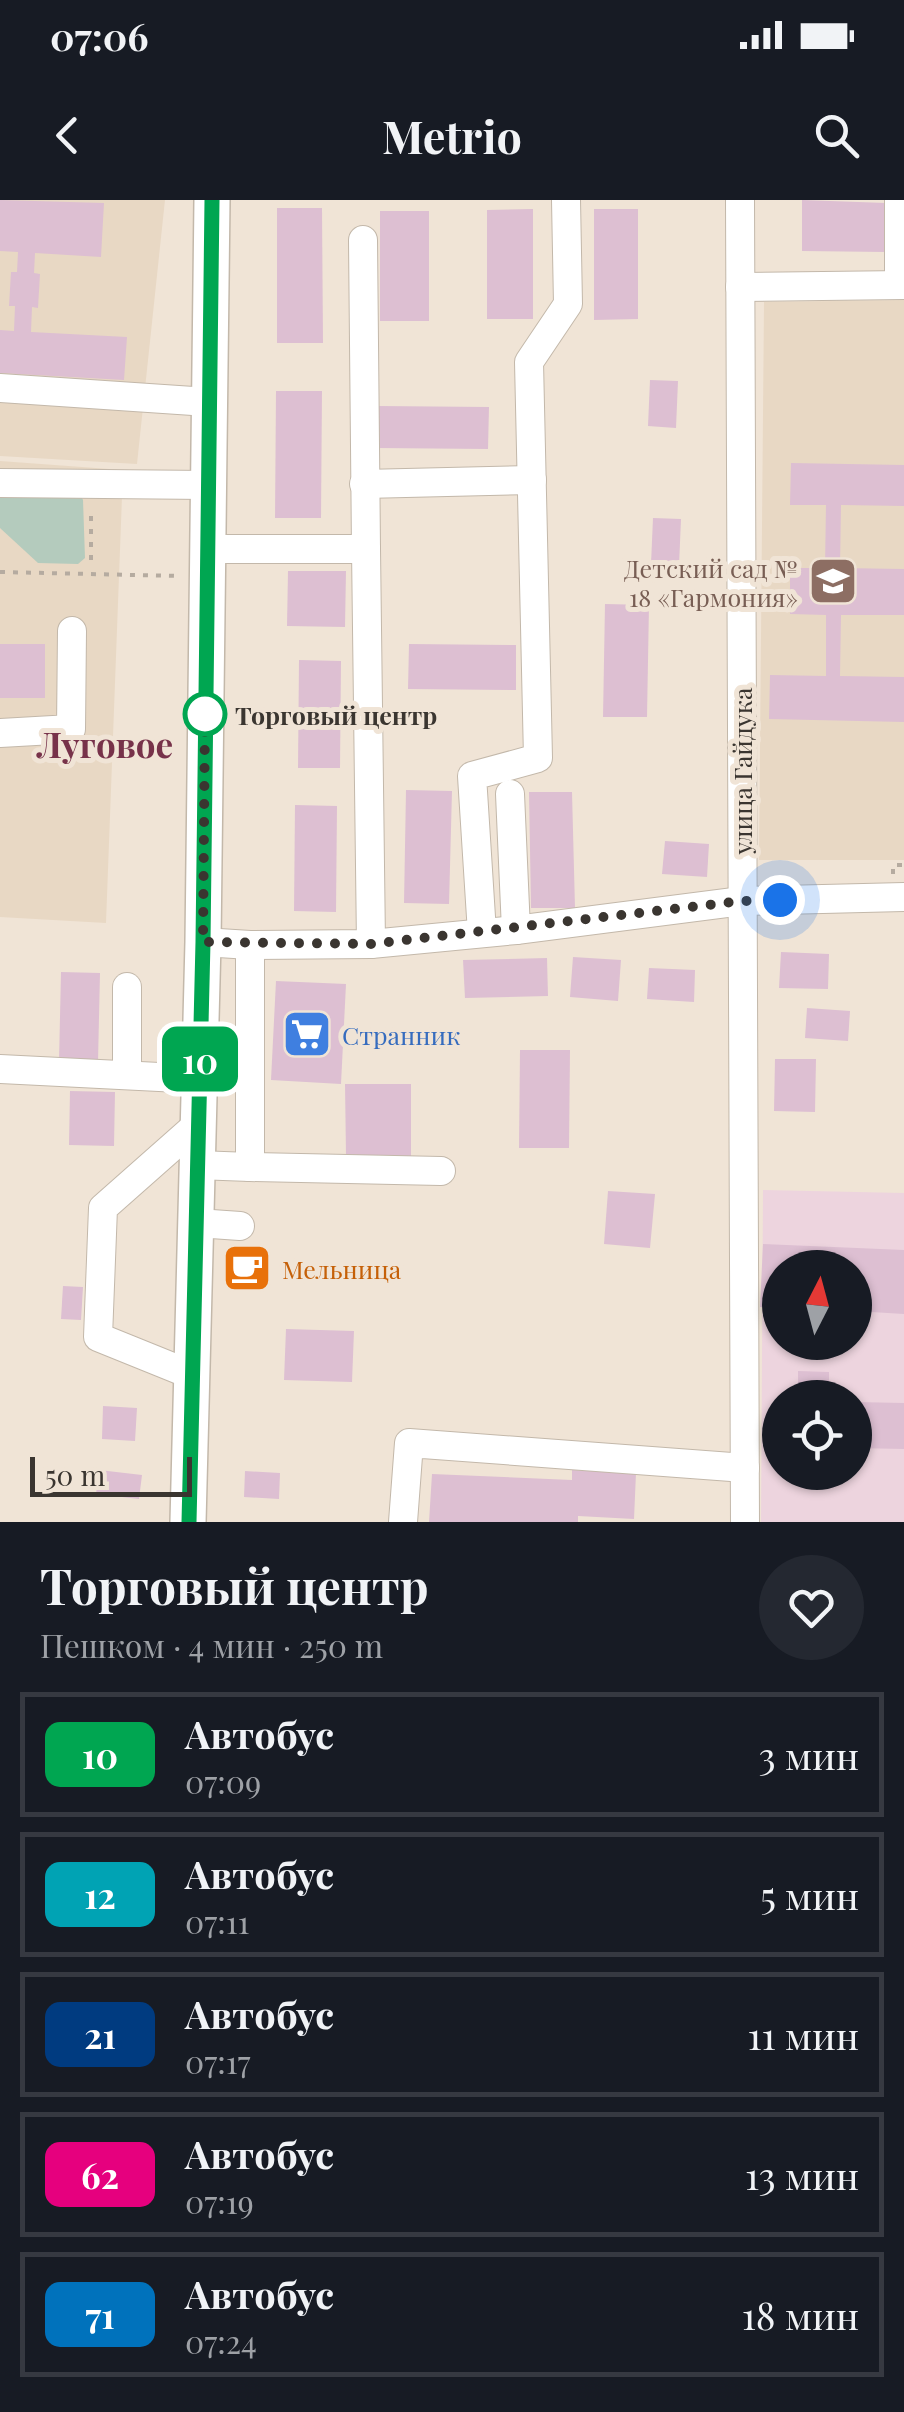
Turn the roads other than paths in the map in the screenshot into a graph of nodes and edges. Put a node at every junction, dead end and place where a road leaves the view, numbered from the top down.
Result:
1 (212, 200) edge
2 (566, 200) edge
3 (740, 200) edge
4 (899, 200) edge
5 (363, 240) dead end
6 (902, 285) edge
7 (740, 286) junction
8 (0, 388) edge
9 (208, 402) junction
10 (532, 480) junction
11 (0, 482) edge
12 (364, 484) junction
13 (207, 485) junction
14 (366, 550) junction
15 (206, 564) junction
16 (72, 632) dead end
17 (0, 733) edge
18 (510, 794) dead end
19 (904, 896) edge
20 (742, 901) junction
21 (516, 930) junction
22 (482, 933) junction
23 (203, 942) junction
24 (371, 944) junction
25 (250, 945) junction
26 (126, 987) dead end
27 (0, 1069) edge
28 (127, 1075) junction
29 (199, 1079) junction
30 (198, 1124) junction
31 (197, 1164) junction
32 (250, 1167) junction
33 (440, 1172) dead end
34 (197, 1223) junction
35 (240, 1226) dead end
36 (192, 1375) junction
37 (745, 1468) junction
38 (188, 1522) edge
39 (404, 1522) edge
40 (745, 1522) edge

1 - 9 main road
2 - 10 street
3 - 7 street, улица Гайдука
4 - 6 street
5 - 12 street
6 - 7 street
7 - 20 street, улица Гайдука
8 - 9 street
9 - 13 main road
10 - 12 street
10 - 22 street
11 - 13 street
12 - 14 street
13 - 15 main road
14 - 15 street
14 - 24 street
15 - 23 main road
16 - 17 street
18 - 21 street
19 - 20 street
20 - 21 street
20 - 37 street, улица Гайдука
21 - 22 street
22 - 24 street
23 - 25 street
23 - 29 main road
24 - 25 street
25 - 32 street
26 - 28 street
27 - 28 street
28 - 29 street
29 - 30 main road
30 - 31 main road
30 - 36 street
31 - 32 street
31 - 34 main road
32 - 33 street
34 - 35 street
34 - 36 main road
36 - 38 main road
37 - 39 street
37 - 40 street, улица Гайдука

